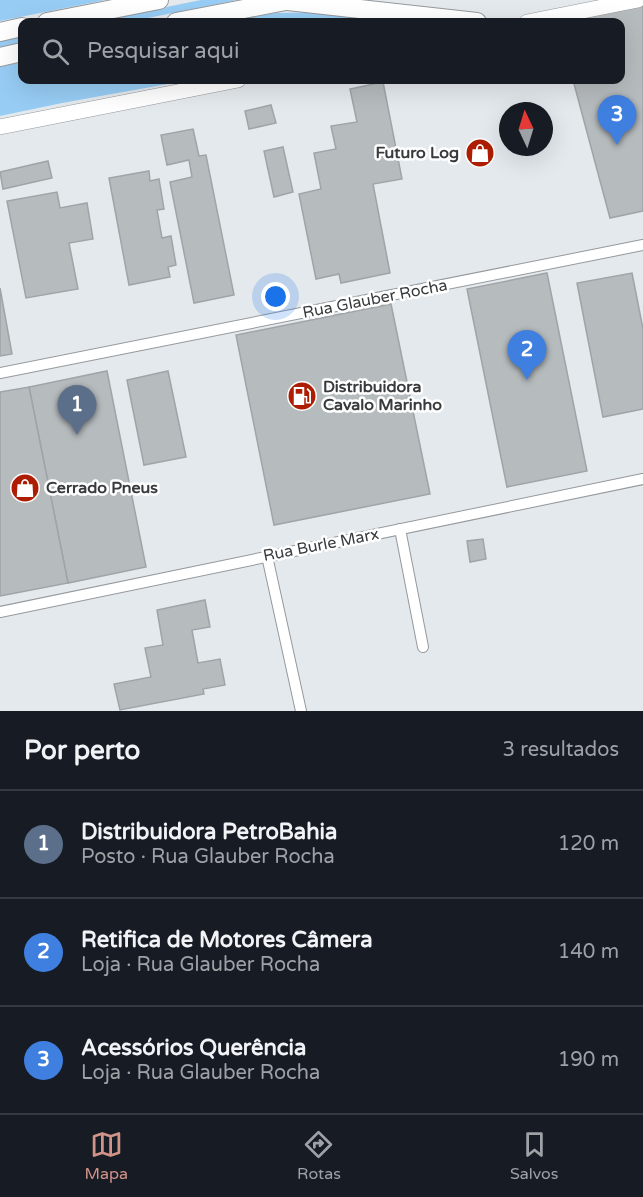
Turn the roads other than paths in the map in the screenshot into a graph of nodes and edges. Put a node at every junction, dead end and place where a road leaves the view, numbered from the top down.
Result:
1 (159, 0) edge
2 (289, 0) edge
3 (638, 0) edge
4 (67, 18) edge
5 (197, 18) edge
6 (443, 18) edge
7 (547, 18) edge
8 (18, 28) edge
9 (0, 32) edge
10 (18, 53) edge
11 (0, 57) edge
12 (218, 84) edge
13 (0, 127) edge
14 (643, 245) edge
15 (0, 373) edge
16 (642, 482) edge
17 (400, 529) junction
18 (267, 556) junction
19 (0, 612) edge
20 (423, 647) dead end
21 (301, 711) edge

1 - 4 highway
2 - 5 highway
2 - 6 highway
3 - 7 main road
8 - 9 highway
10 - 11 highway
12 - 13 main road
14 - 15 street, Rua Glauber Rocha
16 - 17 street, Rua Burle Marx
17 - 18 street, Rua Burle Marx
17 - 20 street
18 - 19 street, Rua Burle Marx
18 - 21 street

